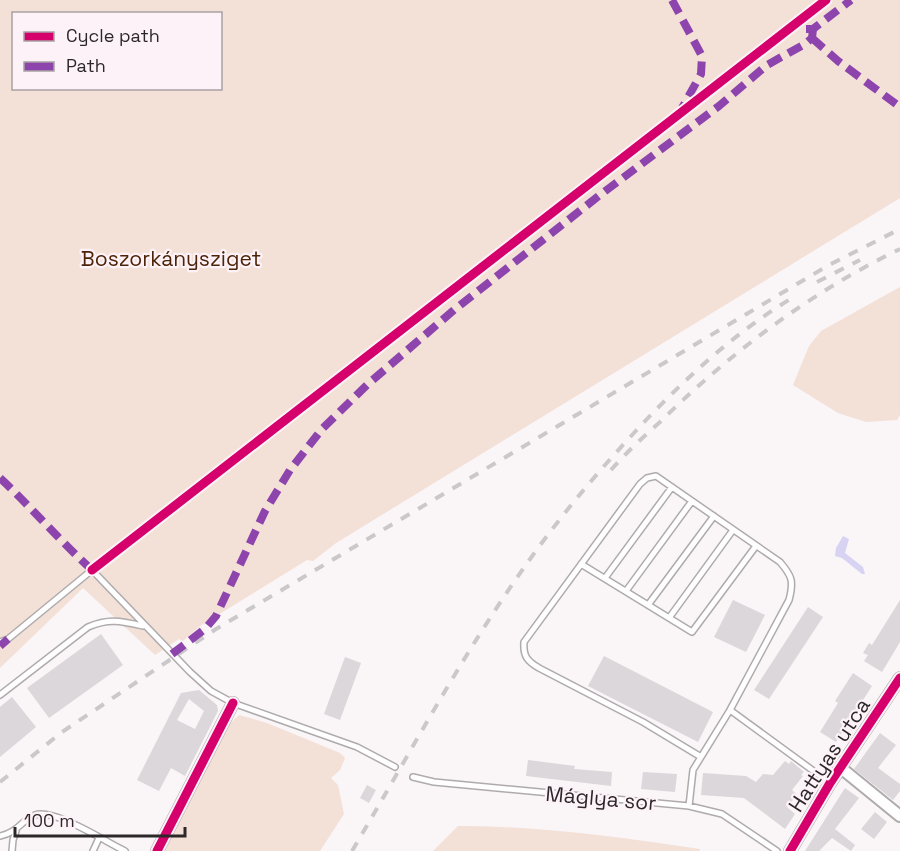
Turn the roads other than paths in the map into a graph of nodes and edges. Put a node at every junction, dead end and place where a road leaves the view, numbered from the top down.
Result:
1 (672, 487) junction
2 (692, 501) junction
3 (714, 516) junction
4 (733, 530) junction
5 (756, 546) junction
6 (581, 564) junction
7 (605, 578) junction
8 (626, 591) junction
9 (648, 605) junction
10 (669, 618) junction
11 (144, 626) junction
12 (0, 642) edge
13 (900, 678) edge
14 (0, 695) edge
15 (233, 703) junction
16 (730, 710) junction
17 (701, 757) junction
18 (395, 767) dead end
19 (841, 768) junction
20 (413, 777) dead end
21 (830, 783) junction
22 (689, 806) junction
23 (900, 816) edge
24 (16, 831) junction
25 (0, 836) edge
26 (99, 838) junction
27 (12, 851) edge
28 (93, 851) edge
29 (125, 851) edge
30 (158, 851) edge
31 (777, 851) edge
32 (790, 851) edge

1 - 2 lane
1 - 6 lane
1 - 7 lane
2 - 3 lane
2 - 8 lane
3 - 4 lane
3 - 9 lane
4 - 5 lane
4 - 10 lane
5 - 10 lane
5 - 16 lane
6 - 7 lane
6 - 17 lane
7 - 8 lane
8 - 9 lane
9 - 10 lane
11 - 12 lane
11 - 14 lane
11 - 15 lane
13 - 19 street, Hattyas utca
15 - 18 lane
15 - 30 street
16 - 17 lane
16 - 21 lane
17 - 22 lane
19 - 21 street, Hattyas utca
19 - 23 street
20 - 22 lane, Máglya sor
21 - 32 street, Hattyas utca
22 - 31 lane, Máglya sor
24 - 25 lane
24 - 26 lane
24 - 27 lane
26 - 28 lane
26 - 29 lane

